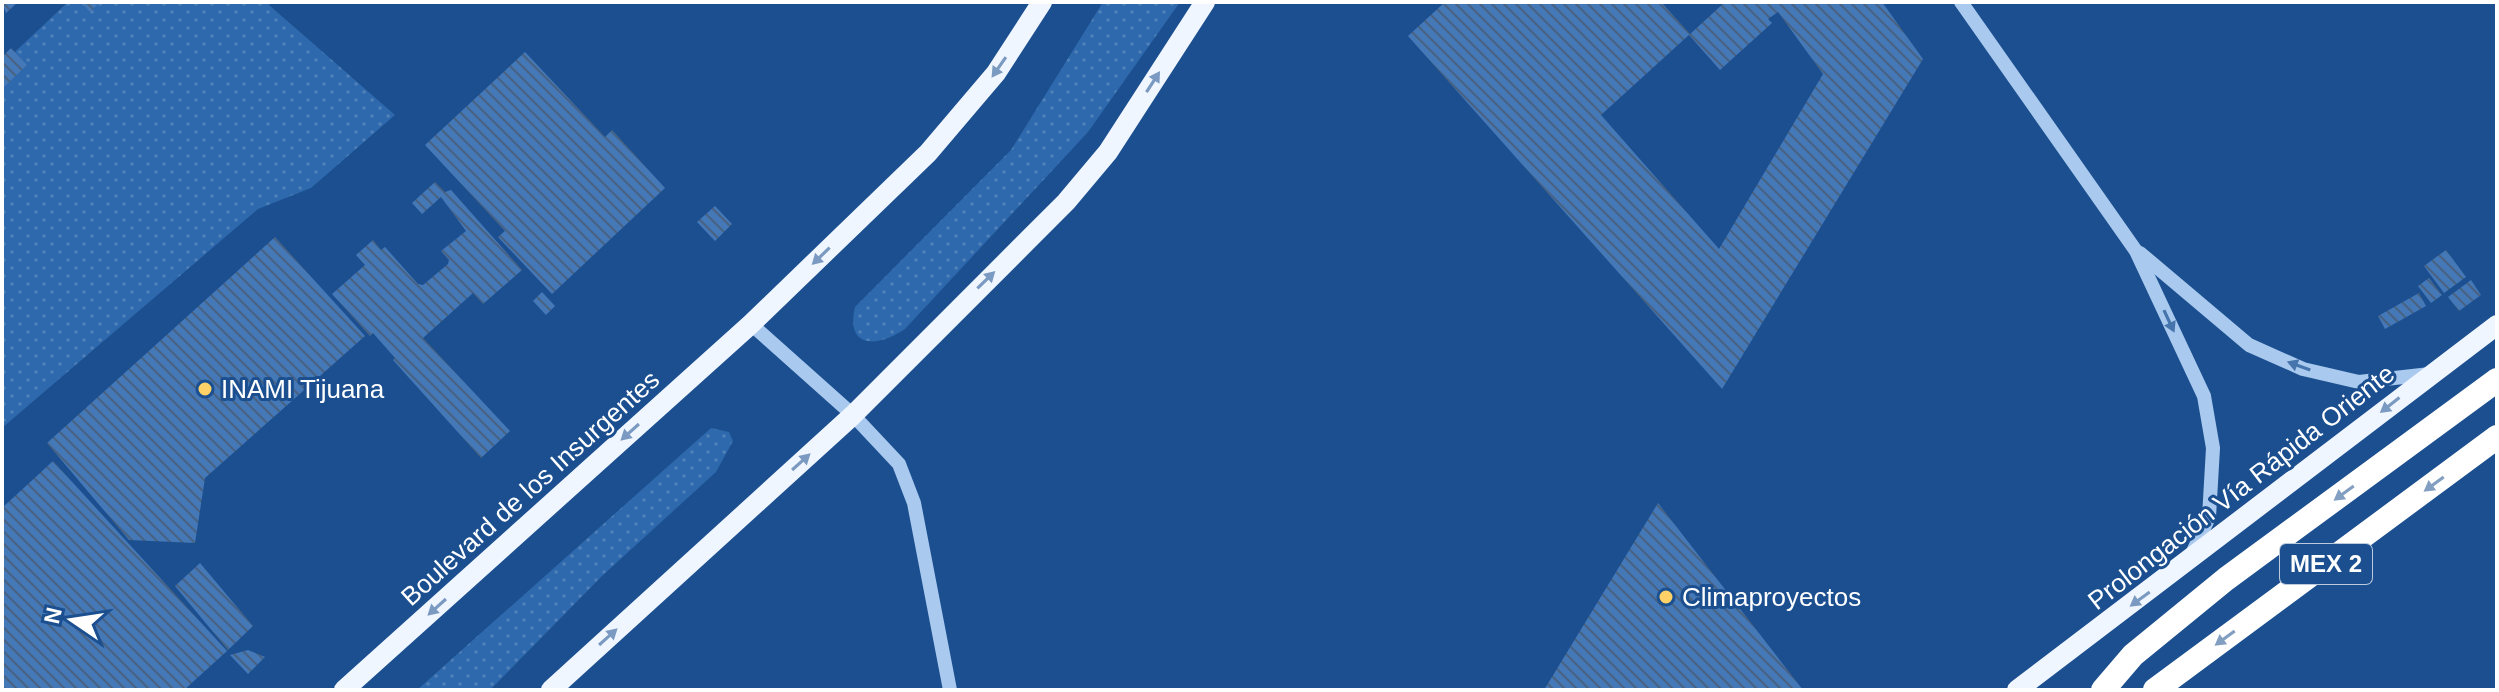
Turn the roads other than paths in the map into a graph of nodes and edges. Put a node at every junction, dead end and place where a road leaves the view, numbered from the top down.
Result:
1 (1042, 2) edge
2 (1205, 2) edge
3 (1961, 2) edge
4 (2136, 251) junction
5 (751, 324) junction
6 (2497, 325) edge
7 (2430, 374) junction
8 (2497, 380) edge
9 (853, 415) junction
10 (2497, 437) edge
11 (2186, 565) junction
12 (344, 690) edge
13 (551, 690) edge
14 (950, 690) edge
15 (2017, 690) edge
16 (2103, 690) edge
17 (2155, 690) edge

1 -> 5 main road, Boulevard de los Insurgentes
9 -> 2 main road
3 - 4 street
7 -> 4 street
4 -> 11 street
5 - 9 street
5 -> 12 main road, Boulevard de los Insurgentes
6 - 7 main road, Prolongación Vía Rápida Oriente
7 -> 11 main road, Prolongación Vía Rápida Oriente
8 -> 16 highway
13 -> 9 main road
9 - 14 street
10 -> 17 highway, MEX 2
11 -> 15 main road, Prolongación Vía Rápida Oriente

